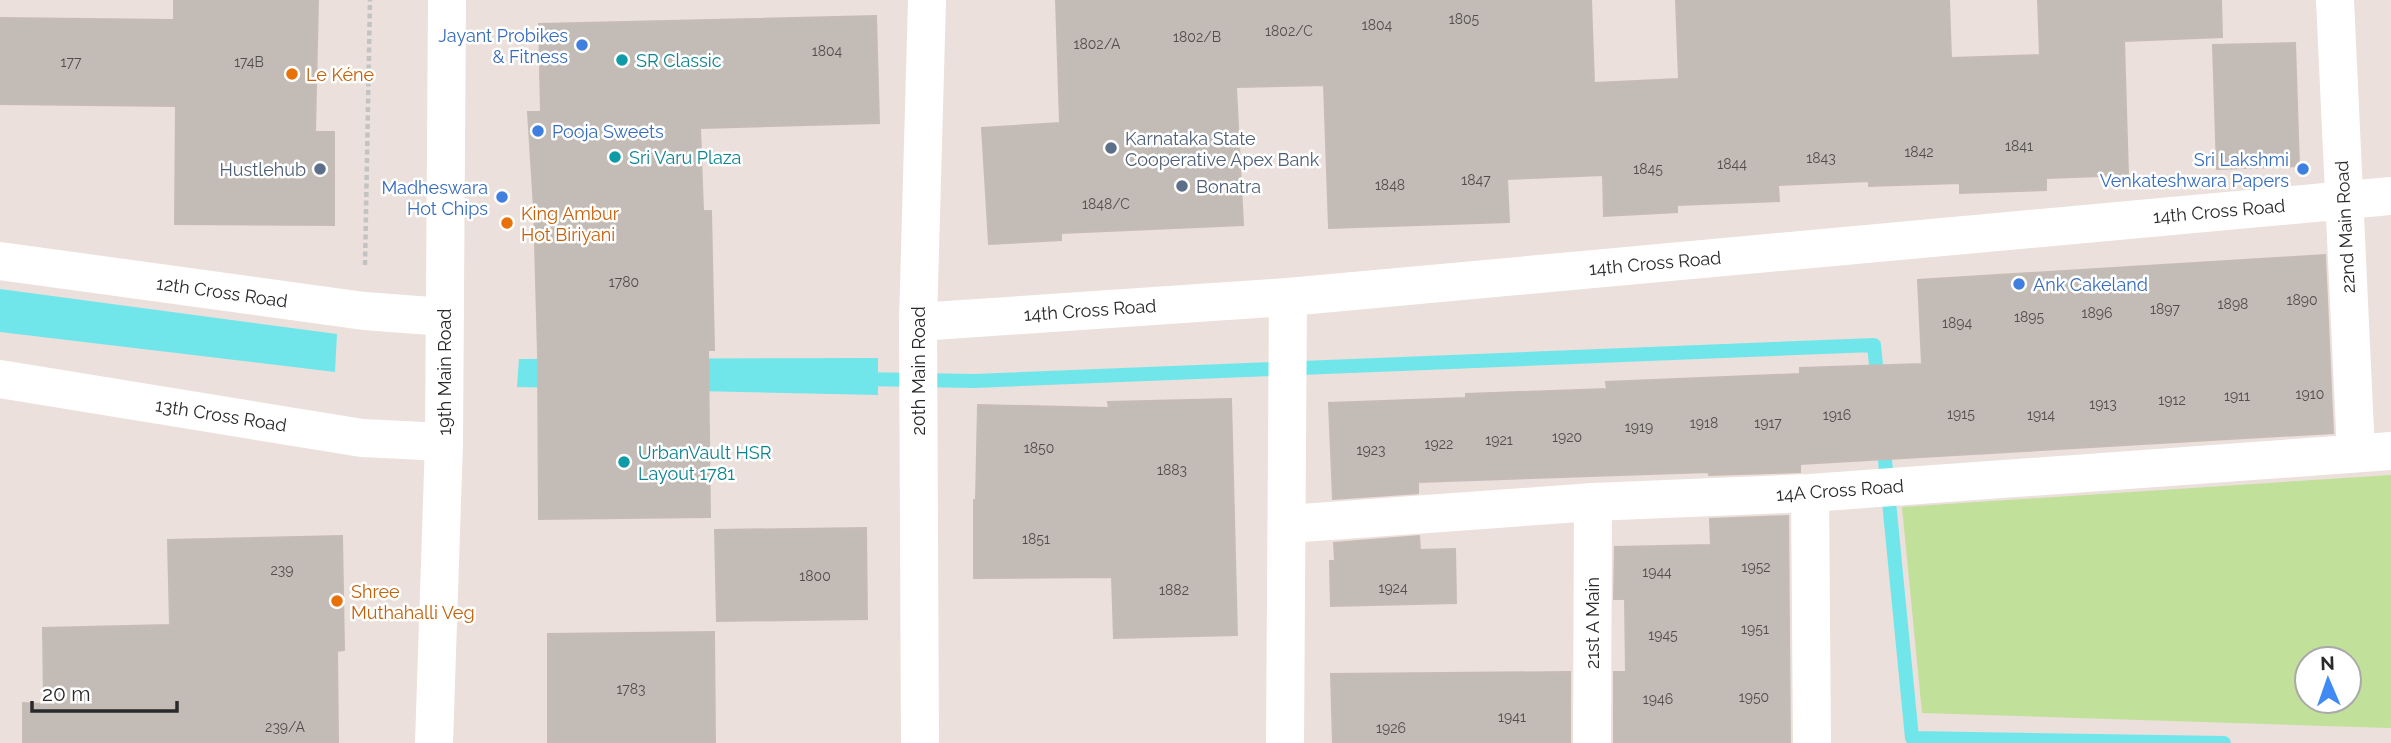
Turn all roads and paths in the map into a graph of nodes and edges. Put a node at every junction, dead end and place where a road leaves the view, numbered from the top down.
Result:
1 (370, 0) edge
2 (447, 0) edge
3 (927, 0) edge
4 (2335, 0) edge
5 (2391, 196) edge
6 (2344, 199) junction
7 (0, 261) edge
8 (1288, 297) junction
9 (364, 311) junction
10 (918, 321) junction
11 (445, 330) junction
12 (0, 379) edge
13 (444, 442) junction
14 (2374, 452) edge
15 (1810, 493) junction
16 (1593, 502) junction
17 (1288, 524) junction
18 (434, 743) edge
19 (920, 743) edge
20 (1285, 743) edge
21 (1592, 743) edge
22 (1812, 743) edge

1 - 9 path
2 - 11 street, 19th Main Road
3 - 10 street, 20th Main Road
4 - 6 street, 22nd Main Road
5 - 6 street, 14th Cross Road
6 - 8 street, 14th Cross Road
6 - 14 street, 22nd Main Road
7 - 9 street, 12th Cross Road
8 - 10 street, 14th Cross Road
8 - 17 street
9 - 11 street, 12th Cross Road
10 - 19 street, 20th Main Road
11 - 13 street, 19th Main Road
12 - 13 street, 13th Cross Road
13 - 18 street, 19th Main Road
14 - 15 street, 14A Cross Road
15 - 16 street, 14A Cross Road
15 - 22 street
16 - 17 street, 14A Cross Road
16 - 21 street, 21st A Main
17 - 20 street

